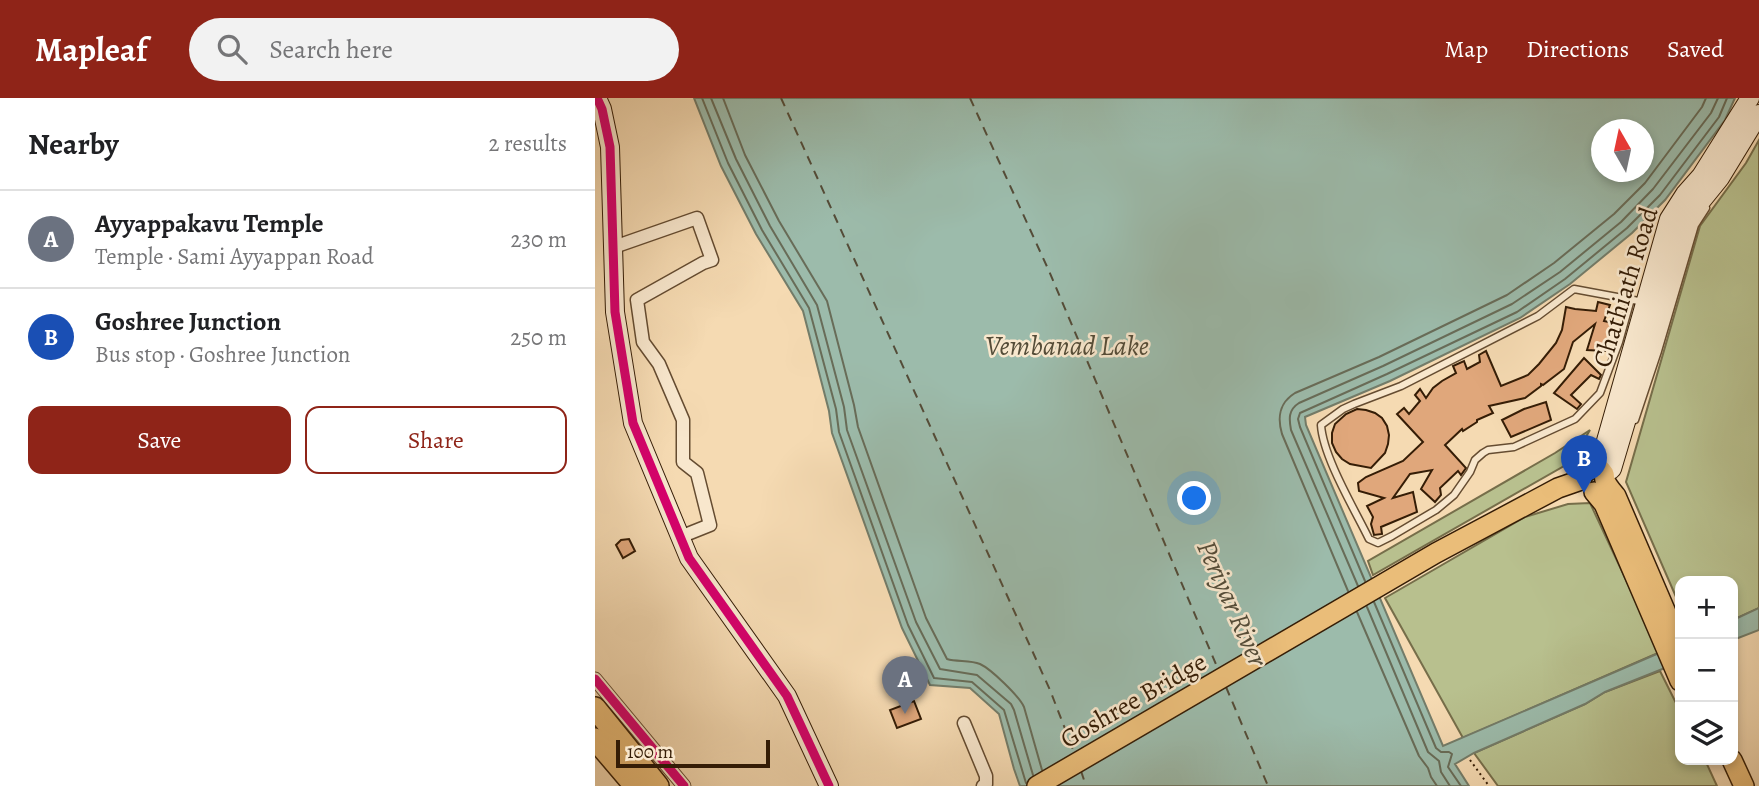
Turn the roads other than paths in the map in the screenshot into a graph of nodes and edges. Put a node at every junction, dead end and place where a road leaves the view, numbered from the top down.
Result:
1 (597, 98) edge
2 (1750, 98) edge
3 (1759, 114) edge
4 (1759, 128) edge
5 (1755, 137) dead end
6 (1733, 171) dead end
7 (614, 247) junction
8 (1639, 301) junction
9 (1599, 480) junction
10 (680, 537) junction
11 (1674, 642) edge
12 (595, 679) edge
13 (595, 708) edge
14 (964, 723) dead end
15 (595, 738) edge
16 (1722, 765) edge
17 (1734, 765) edge
18 (635, 786) edge
19 (658, 786) edge
20 (684, 786) edge
21 (829, 786) edge
22 (983, 786) edge
23 (1037, 786) edge
24 (1731, 786) edge
25 (1744, 786) edge

1 - 7 main road
2 - 8 main road, Chathiath Road
3 - 9 main road, Chathiath Road
4 - 5 lane
6 - 9 lane
7 - 10 main road
7 - 10 street
8 - 8 lane
8 - 9 main road, Chathiath Road
9 - 11 main road
9 - 23 main road, Goshree Bridge
10 - 21 main road
12 - 20 street
13 - 19 highway
14 - 22 street
15 - 18 highway
16 - 24 main road
17 - 25 main road

